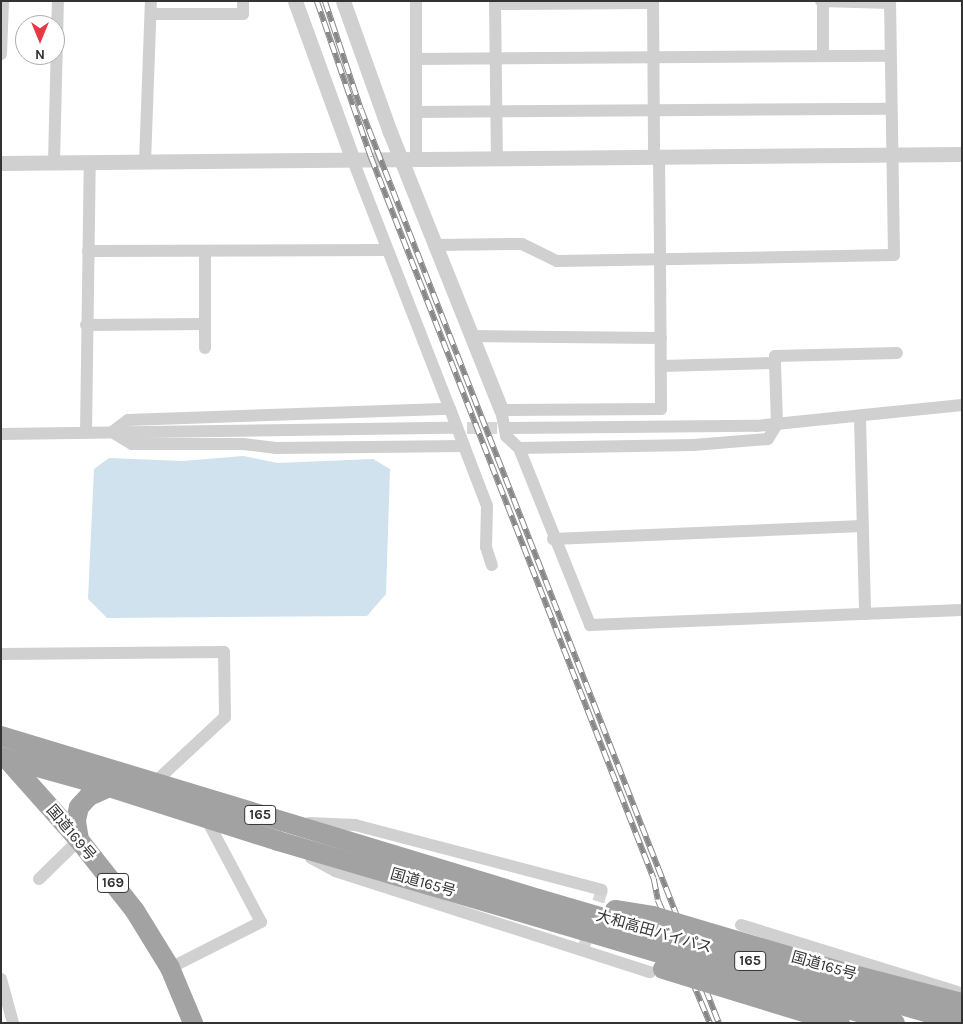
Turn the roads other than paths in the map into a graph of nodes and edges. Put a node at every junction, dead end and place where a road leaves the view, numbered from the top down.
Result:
1 (3, 1) edge
2 (58, 1) edge
3 (243, 1) edge
4 (295, 1) edge
5 (343, 1) edge
6 (416, 1) edge
7 (822, 1) edge
8 (653, 2) edge
9 (890, 2) edge
10 (495, 3) edge
11 (151, 8) edge
12 (1, 54) edge
13 (823, 56) junction
14 (889, 56) junction
15 (653, 57) junction
16 (495, 58) junction
17 (416, 59) junction
18 (891, 110) junction
19 (496, 111) junction
20 (654, 111) junction
21 (416, 112) junction
22 (962, 154) edge
23 (893, 155) junction
24 (657, 156) junction
25 (401, 157) junction
26 (497, 157) junction
27 (352, 158) junction
28 (416, 158) junction
29 (54, 162) junction
30 (90, 162) junction
31 (145, 162) junction
32 (1, 163) edge
33 (436, 244) junction
34 (386, 250) junction
35 (88, 251) junction
36 (205, 252) junction
37 (660, 260) junction
38 (205, 324) junction
39 (86, 325) junction
40 (472, 336) junction
41 (661, 338) junction
42 (205, 348) dead end
43 (897, 354) dead end
44 (775, 363) junction
45 (661, 366) junction
46 (962, 405) edge
47 (450, 409) junction
48 (501, 410) junction
49 (860, 418) junction
50 (777, 424) junction
51 (448, 428) tunnel mouth
52 (511, 428) tunnel mouth
53 (112, 432) junction
54 (86, 433) junction
55 (1, 434) edge
56 (464, 446) junction
57 (519, 448) junction
58 (862, 526) junction
59 (553, 539) junction
60 (492, 565) dead end
61 (962, 610) edge
62 (865, 614) junction
63 (1, 654) edge
64 (1, 736) edge
65 (3, 756) edge
66 (155, 782) junction
67 (109, 787) junction
68 (206, 818) junction
69 (281, 832) junction
70 (79, 840) junction
71 (39, 879) dead end
72 (602, 890) dead end
73 (539, 899) junction
74 (518, 902) junction
75 (741, 925) dead end
76 (170, 968) junction
77 (650, 972) dead end
78 (1, 979) edge
79 (962, 994) edge
80 (962, 1003) edge
81 (768, 1010) dead end
82 (13, 1023) edge
83 (193, 1023) edge
84 (808, 1023) edge
85 (840, 1023) edge
86 (895, 1023) edge
87 (962, 1023) edge

1 - 12 street
2 - 29 street
3 - 11 street
4 - 27 street
5 - 25 street
6 - 17 street
7 - 9 street
7 - 13 street
8 - 10 street
8 - 15 street
9 - 14 street
10 - 16 street
11 - 31 street
13 - 14 street
13 - 15 street
14 - 18 street
15 - 16 street
15 - 20 street
16 - 17 street
16 - 19 street
17 - 21 street
18 - 20 street
18 - 23 street
19 - 20 street
19 - 21 street
19 - 26 street
20 - 24 street
21 - 28 street
22 - 23 street
23 - 24 street
23 - 37 street
24 - 26 street
24 - 37 street
25 - 27 street
25 - 28 street
25 - 33 street
26 - 28 street
27 - 31 street
27 - 34 street
29 - 30 street
29 - 32 street
30 - 31 street
30 - 35 street
33 - 37 street
33 - 40 street
34 - 36 street
34 - 47 street
35 - 36 street
35 - 39 street
36 - 38 street
37 - 41 street
38 - 39 street
38 - 42 street
39 - 54 street
40 - 41 street
40 - 48 street
41 - 45 street
43 - 44 street
44 - 45 street
44 - 50 street
45 - 48 street
46 - 49 street
47 - 53 street
47 - 56 street
48 - 57 street
49 - 50 street
49 - 58 street
50 - 52 street
50 - 57 street
51 - 53 street
53 - 54 street
53 - 56 street
54 - 55 street
56 - 60 street
57 - 59 street
58 - 59 street
58 - 62 street
59 - 62 street
61 - 62 street
63 - 66 street
64 - 66 highway, 国道165号 / 165
65 - 67 highway, 国道165号 / 165
65 - 70 highway, 国道169号 / 169
66 - 69 highway, 国道165号 / 165
67 - 68 highway, 国道165号 / 165
67 - 70 highway
68 - 69 highway, 国道165号 / 165
68 - 76 street
69 - 72 street
69 - 74 highway, 国道165号 / 165
69 - 77 street
70 - 71 street
70 - 76 highway, 国道169号 / 169
73 - 74 highway, 大和高田バイパス
73 - 80 highway, 国道165号 / 165, bridge
73 - 87 highway, 大和高田バイパス / 165, bridge
74 - 85 highway, 国道165号 / 165, bridge
74 - 86 highway, 大和高田バイパス / 165, bridge
75 - 79 street
76 - 83 highway, 国道169号 / 169
78 - 82 street
81 - 84 street

